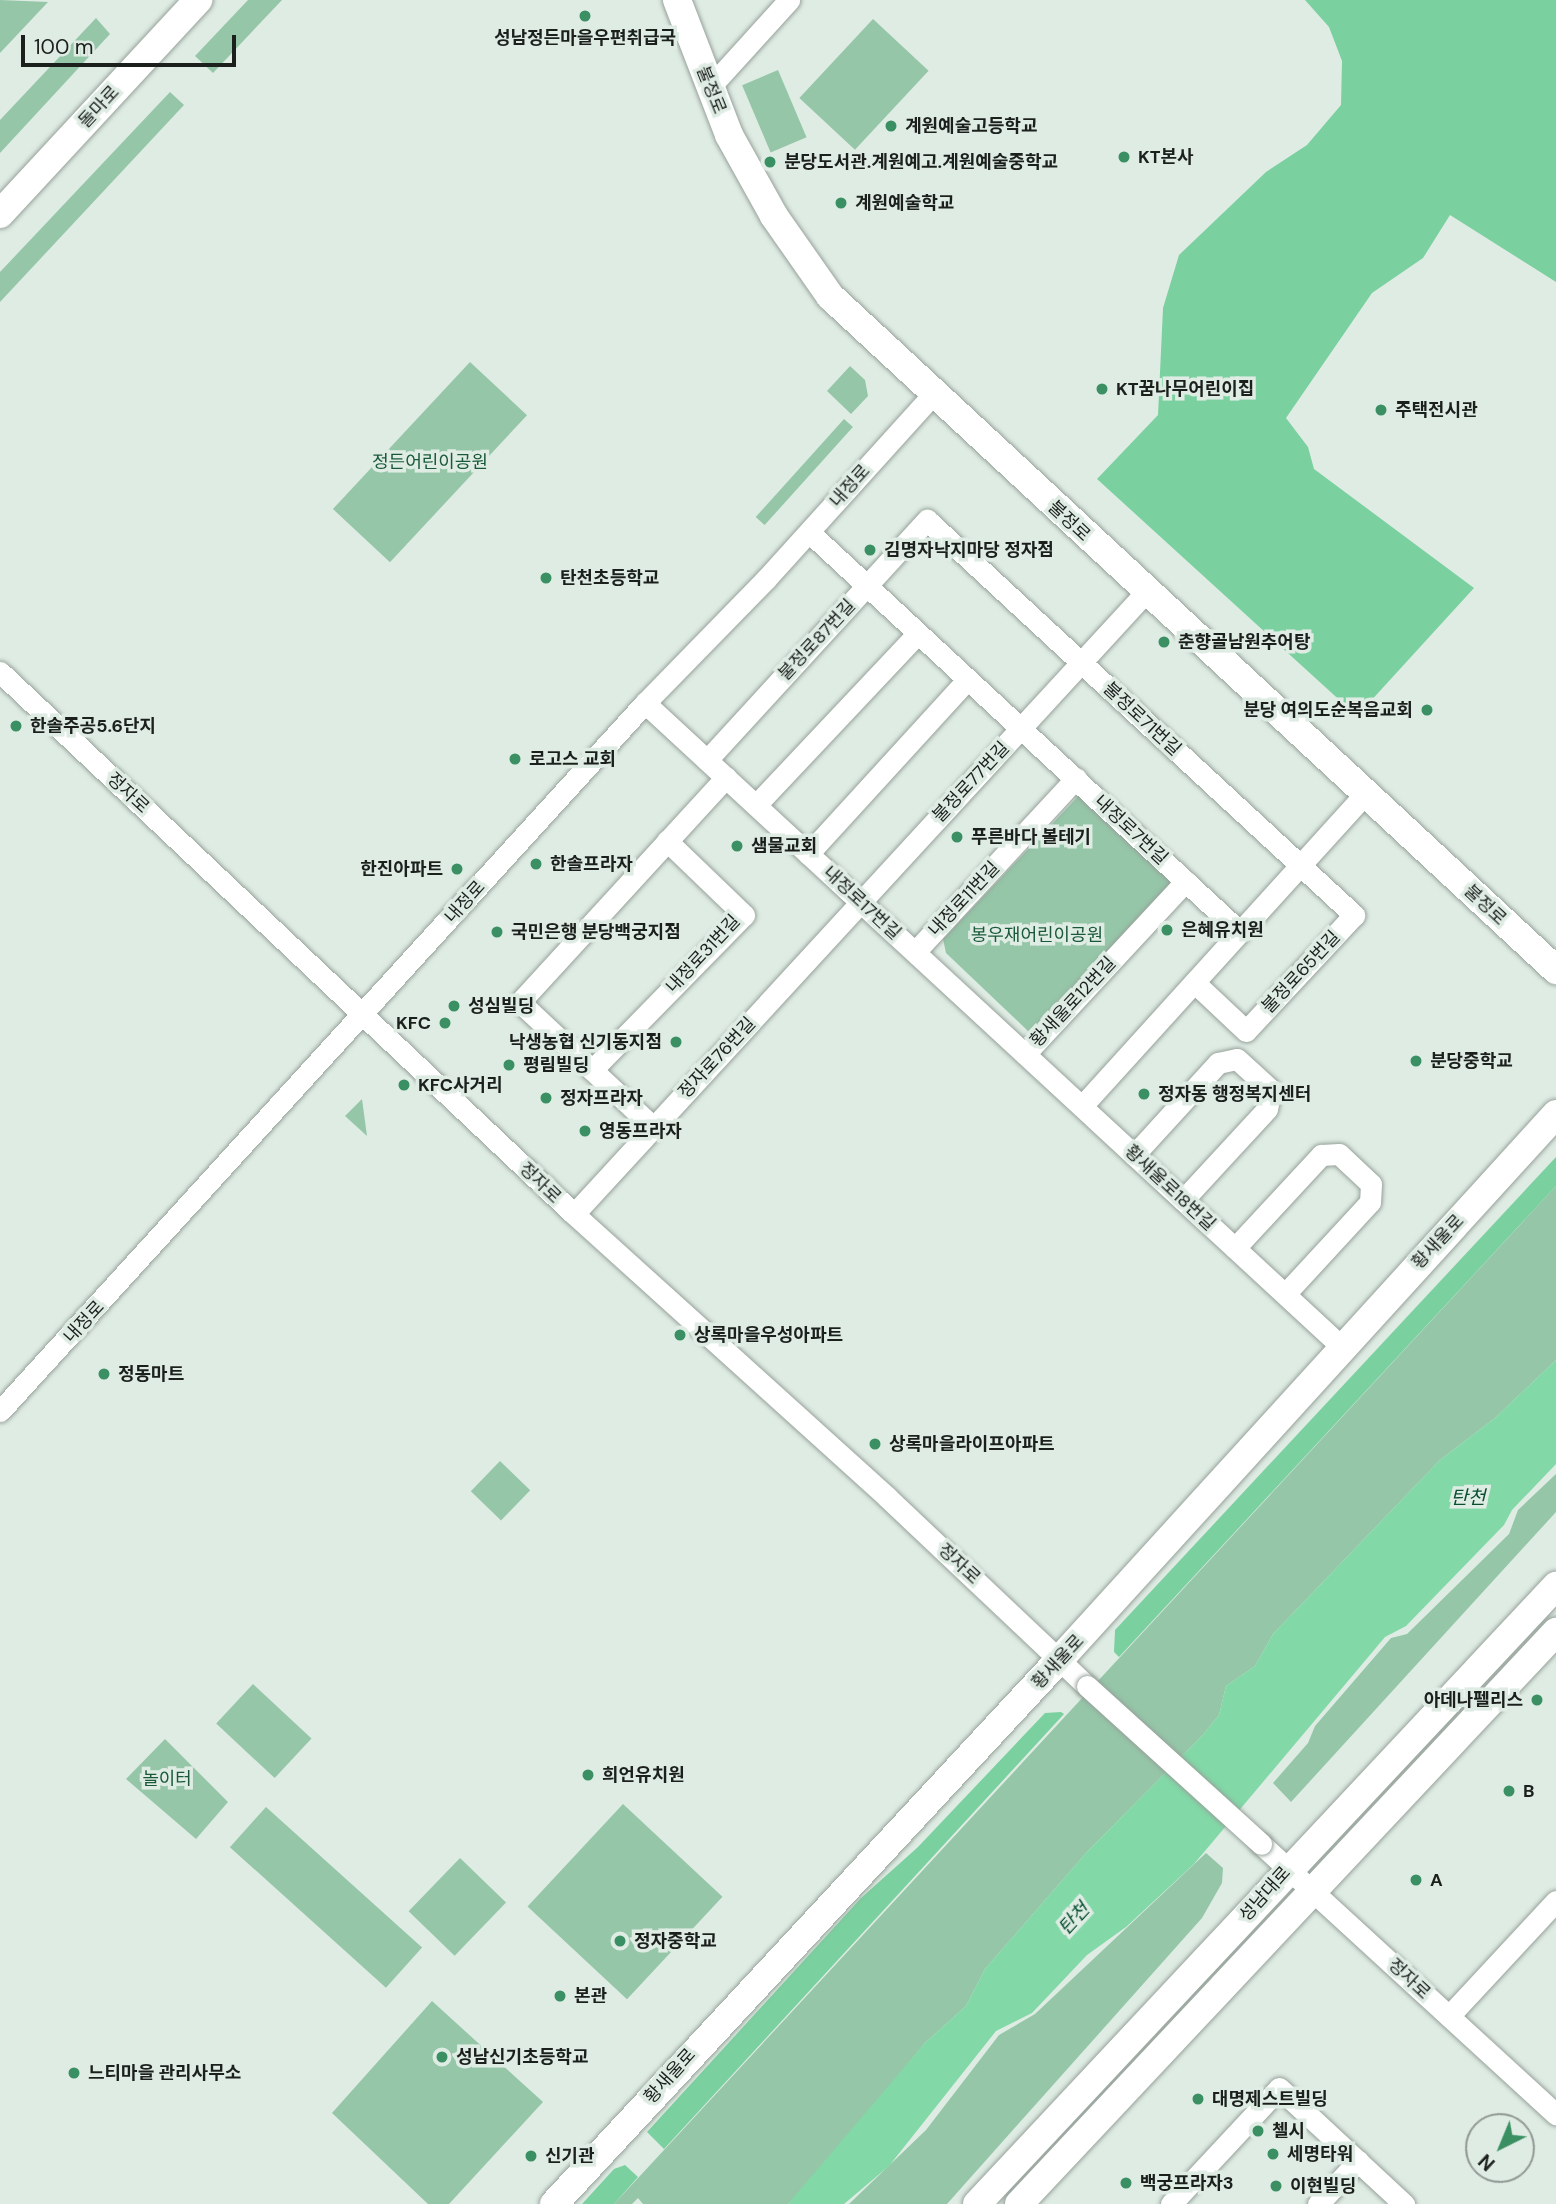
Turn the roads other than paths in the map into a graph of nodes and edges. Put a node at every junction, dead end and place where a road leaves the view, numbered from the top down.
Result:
1 (198, 0) edge
2 (677, 0) edge
3 (789, 0) edge
4 (710, 87) junction
5 (0, 214) edge
6 (932, 395) junction
7 (809, 533) junction
8 (867, 586) junction
9 (1146, 592) junction
10 (918, 633) junction
11 (1081, 663) junction
12 (0, 672) edge
13 (968, 679) junction
14 (645, 703) junction
15 (1021, 729) junction
16 (707, 760) junction
17 (1203, 775) joint
18 (726, 777) junction
19 (1076, 778) junction
20 (1365, 794) junction
21 (756, 805) junction
22 (667, 841) junction
23 (808, 854) junction
24 (1300, 865) junction
25 (1186, 881) junction
26 (861, 902) junction
27 (1240, 932) junction
28 (915, 952) junction
29 (1556, 970) edge
30 (1194, 982) junction
31 (364, 1013) junction
32 (999, 1030) joint
33 (1025, 1054) junction
34 (593, 1070) junction
35 (1082, 1106) junction
36 (1556, 1114) edge
37 (654, 1128) junction
38 (1134, 1155) junction
39 (1183, 1200) junction
40 (574, 1214) junction
41 (1235, 1248) junction
42 (1285, 1294) junction
43 (1342, 1347) junction
44 (0, 1411) edge
45 (1556, 1586) edge
46 (1556, 1632) edge
47 (1060, 1659) junction
48 (1287, 1868) junction
49 (1311, 1889) junction
50 (1556, 1901) edge
51 (1449, 2016) junction
52 (1556, 2114) edge
53 (1358, 2161) junction
54 (554, 2204) edge
55 (977, 2204) edge
56 (1019, 2204) edge
57 (1171, 2204) edge
58 (1318, 2204) edge
59 (1404, 2204) edge

1 - 5 main road, 돌마로
2 - 4 main road, 불정로
3 - 4 street
4 - 6 main road, 불정로
6 - 7 street, 내정로
6 - 9 main road, 불정로
7 - 8 street, 내정로7번길
7 - 14 street, 내정로
8 - 10 street, 내정로7번길
8 - 11 street, 불정로87번길
8 - 16 street, 불정로87번길
9 - 11 street, 불정로77번길
9 - 20 main road, 불정로
10 - 13 street, 내정로7번길
10 - 21 street
11 - 15 street, 불정로77번길
11 - 17 street, 불정로71번길
12 - 31 street, 정자로
13 - 15 street, 내정로7번길
13 - 23 street
14 - 16 street, 내정로17번길
14 - 31 street, 내정로
15 - 19 street, 내정로7번길
15 - 26 street, 불정로77번길
16 - 18 street, 내정로17번길
17 - 24 street, 불정로65번길
18 - 21 street, 내정로17번길
18 - 22 street
19 - 25 street, 내정로7번길
19 - 28 street, 내정로11번길
20 - 24 street
20 - 29 main road, 불정로
21 - 23 street, 내정로17번길
22 - 34 street
22 - 34 street, 내정로31번길
23 - 26 street, 내정로17번길
24 - 27 street
24 - 30 street, 불정로65번길
25 - 27 street, 내정로7번길
25 - 33 street, 황새울로12번길
26 - 28 street, 내정로17번길
26 - 37 street, 정자로76번길
27 - 30 street
28 - 32 street, 내정로17번길
30 - 35 street
31 - 40 street, 정자로
31 - 44 street, 내정로
32 - 33 street, 황새울로18번길
33 - 35 street, 황새울로18번길
34 - 37 street
35 - 38 street, 황새울로18번길
36 - 43 main road, 황새울로
37 - 40 street, 정자로76번길
38 - 39 street, 황새울로18번길
38 - 39 street
39 - 41 street, 황새울로18번길
40 - 47 street, 정자로
41 - 42 street, 황새울로18번길
41 - 42 street
42 - 43 street, 황새울로18번길
43 - 47 main road, 황새울로
45 - 48 main road, 성남대로
46 - 49 main road, 성남대로
47 - 48 street, 정자로, bridge
47 - 54 main road, 황새울로
48 - 49 street, 정자로
48 - 55 main road, 성남대로
49 - 51 street, 정자로
49 - 56 main road, 성남대로
50 - 51 street
51 - 52 street, 정자로
53 - 57 street
53 - 58 street
53 - 59 street

